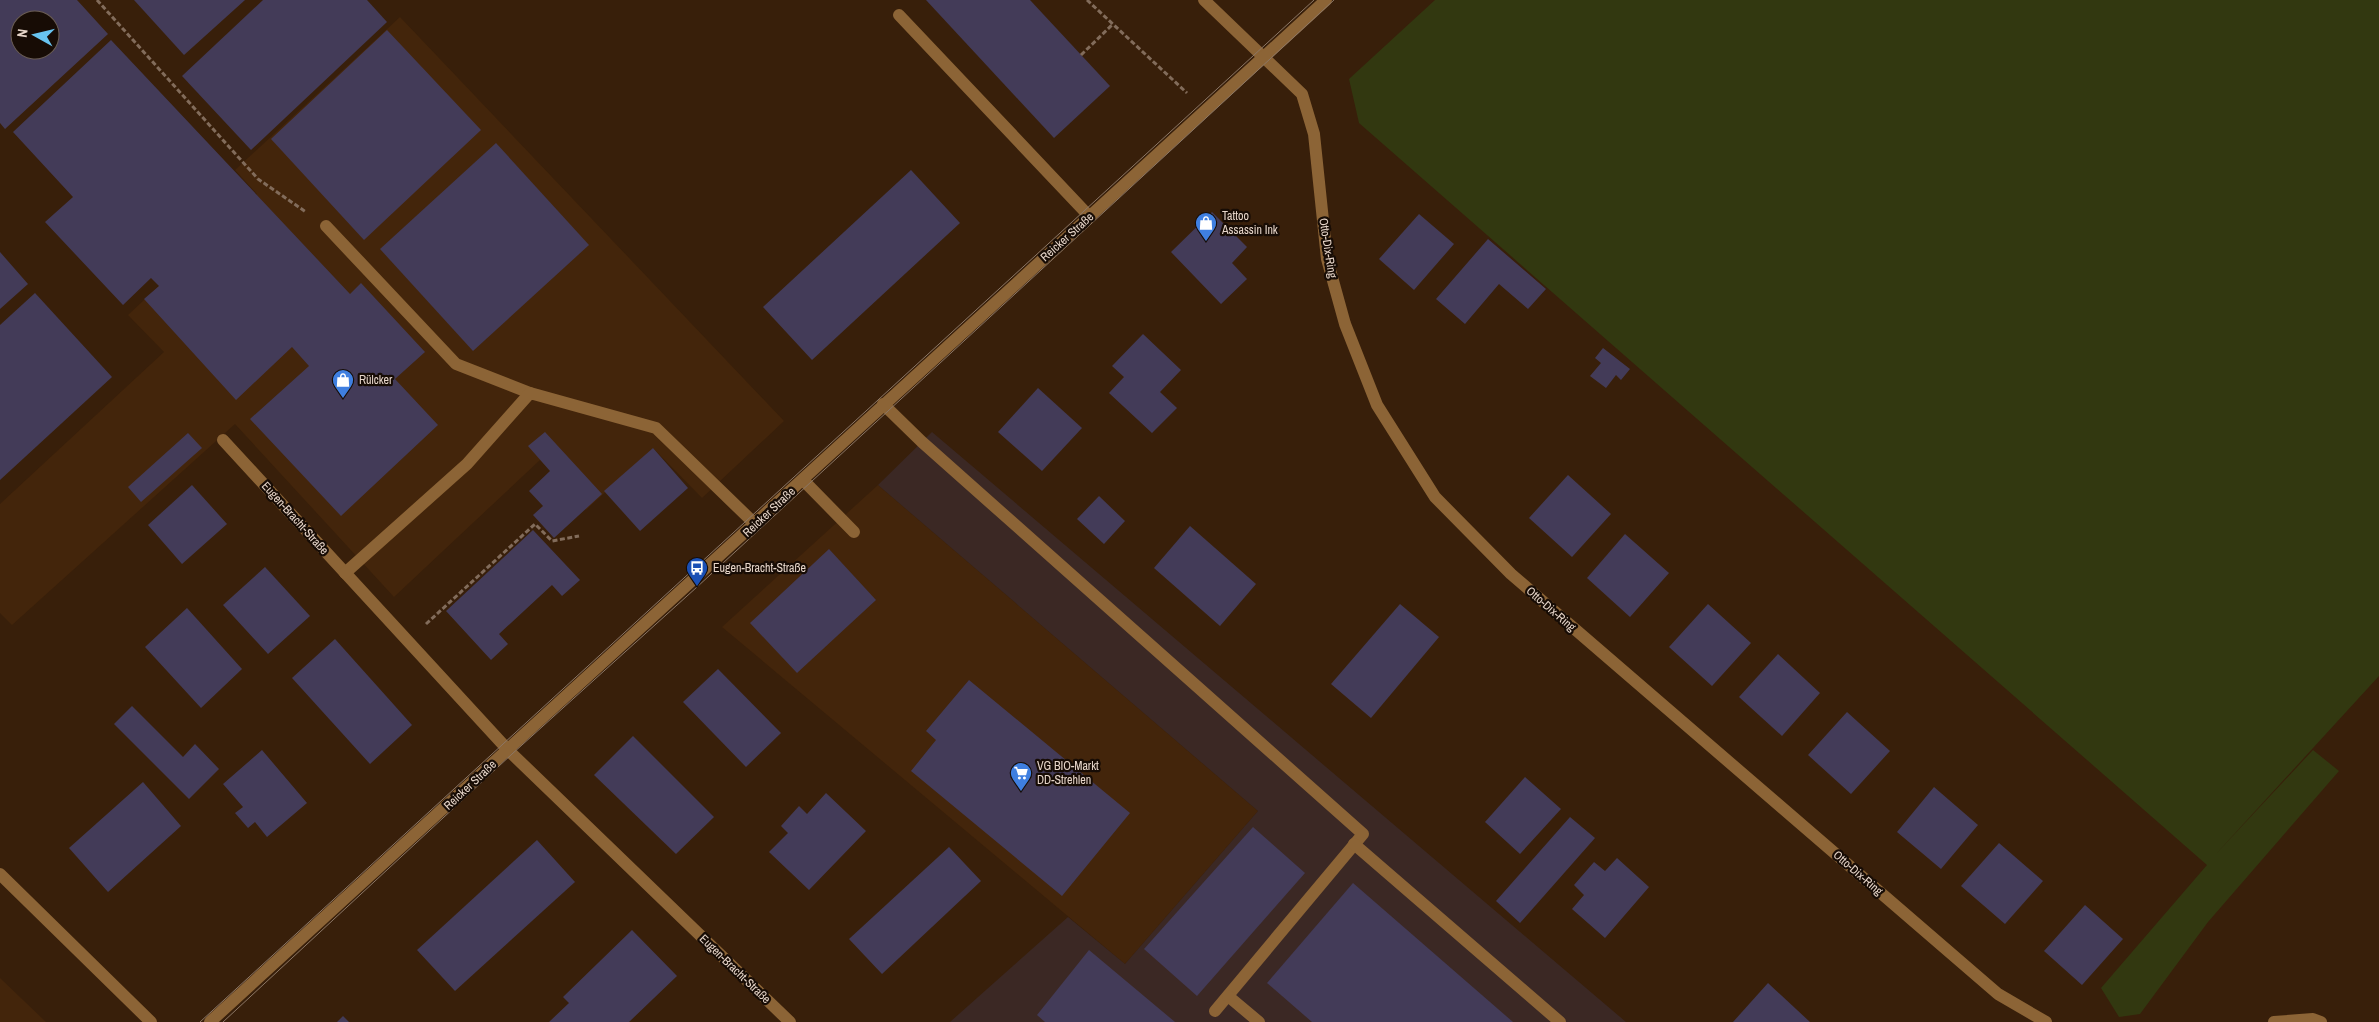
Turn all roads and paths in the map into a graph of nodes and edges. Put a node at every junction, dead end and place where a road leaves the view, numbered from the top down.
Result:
1 (97, 0) edge
2 (1087, 0) edge
3 (1204, 0) edge
4 (1326, 0) edge
5 (899, 15) dead end
6 (1112, 24) junction
7 (1081, 54) dead end
8 (1264, 57) junction
9 (1206, 110) junction
10 (1090, 217) junction
11 (326, 226) joint
12 (530, 394) junction
13 (883, 404) junction
14 (223, 440) dead end
15 (803, 480) junction
16 (755, 524) junction
17 (854, 532) dead end
18 (579, 536) dead end
19 (345, 573) junction
20 (425, 624) dead end
21 (508, 750) junction
22 (1354, 844) junction
23 (0, 874) edge
24 (1228, 996) junction
25 (1215, 1011) dead end
26 (151, 1022) edge
27 (210, 1022) edge
28 (790, 1022) edge
29 (1259, 1022) edge
30 (1560, 1022) edge
31 (2046, 1022) edge
32 (2274, 1022) edge
33 (2321, 1022) edge

1 - 11 path
2 - 6 path
3 - 8 street, Otto-Dix-Ring
4 - 8 street, Reicker Straße
5 - 10 street
6 - 7 path
6 - 9 path
8 - 9 street, Reicker Straße
8 - 31 street, Otto-Dix-Ring
9 - 10 street, Reicker Straße
10 - 13 street, Reicker Straße
11 - 12 street
12 - 16 street
12 - 19 street
13 - 15 street, Reicker Straße
13 - 22 street
14 - 19 street, Eugen-Bracht-Straße
15 - 16 street, Reicker Straße
15 - 17 street
16 - 21 street, Reicker Straße
18 - 20 path
19 - 21 street, Eugen-Bracht-Straße
21 - 27 street, Reicker Straße
21 - 28 street, Eugen-Bracht-Straße
22 - 24 street
22 - 30 street
23 - 26 street
24 - 25 street
24 - 29 street
32 - 33 street

